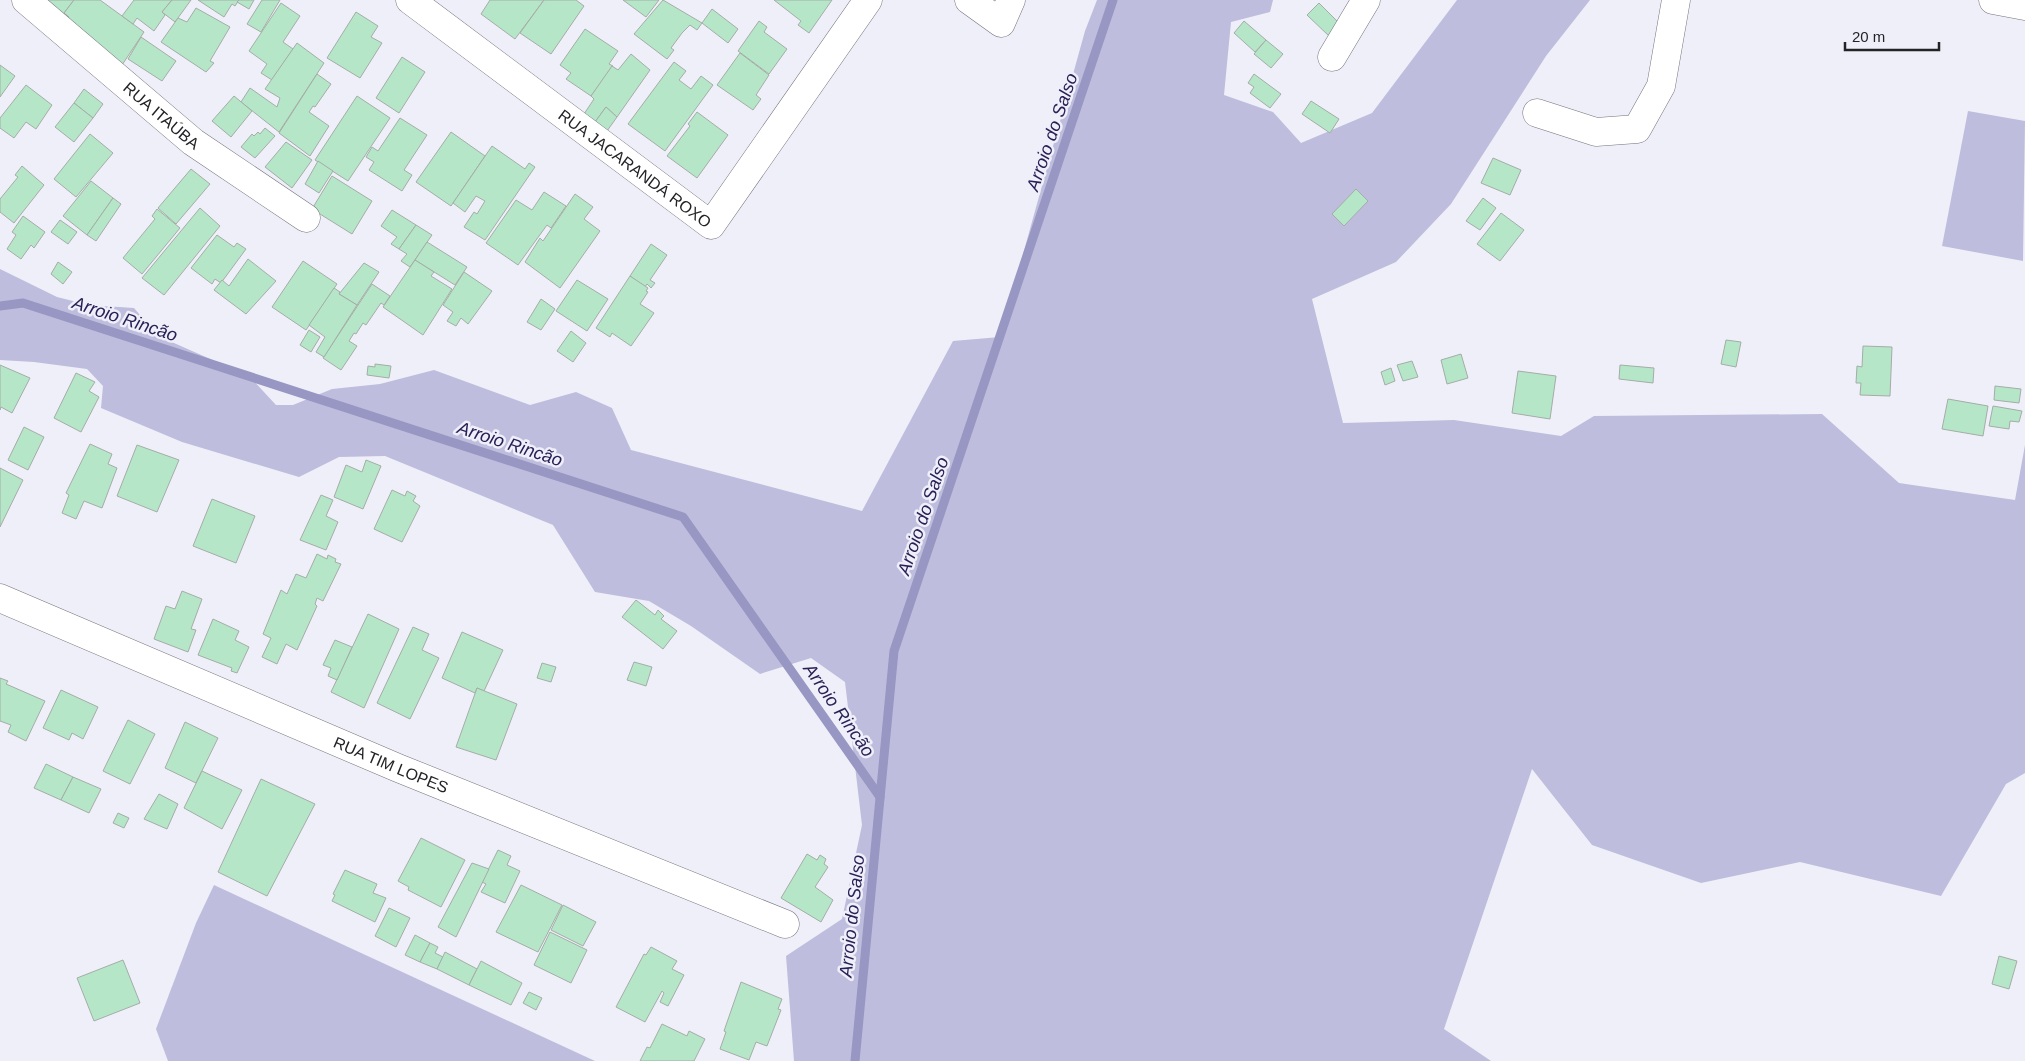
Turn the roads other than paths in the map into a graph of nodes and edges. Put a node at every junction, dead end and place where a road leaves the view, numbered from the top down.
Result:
1 (26, 0) edge
2 (410, 0) edge
3 (868, 0) edge
4 (969, 0) edge
5 (1366, 0) edge
6 (1676, 0) edge
7 (1993, 0) edge
8 (2025, 6) edge
9 (1006, 12) edge
10 (1332, 57) dead end
11 (1537, 113) dead end
12 (306, 218) dead end
13 (0, 598) edge
14 (785, 924) dead end

1 - 12 street, RUA ITAÚBA
2 - 3 street, RUA JACARANDÁ ROXO
4 - 9 street
5 - 10 street
6 - 11 street
7 - 8 street
13 - 14 street, RUA TIM LOPES

